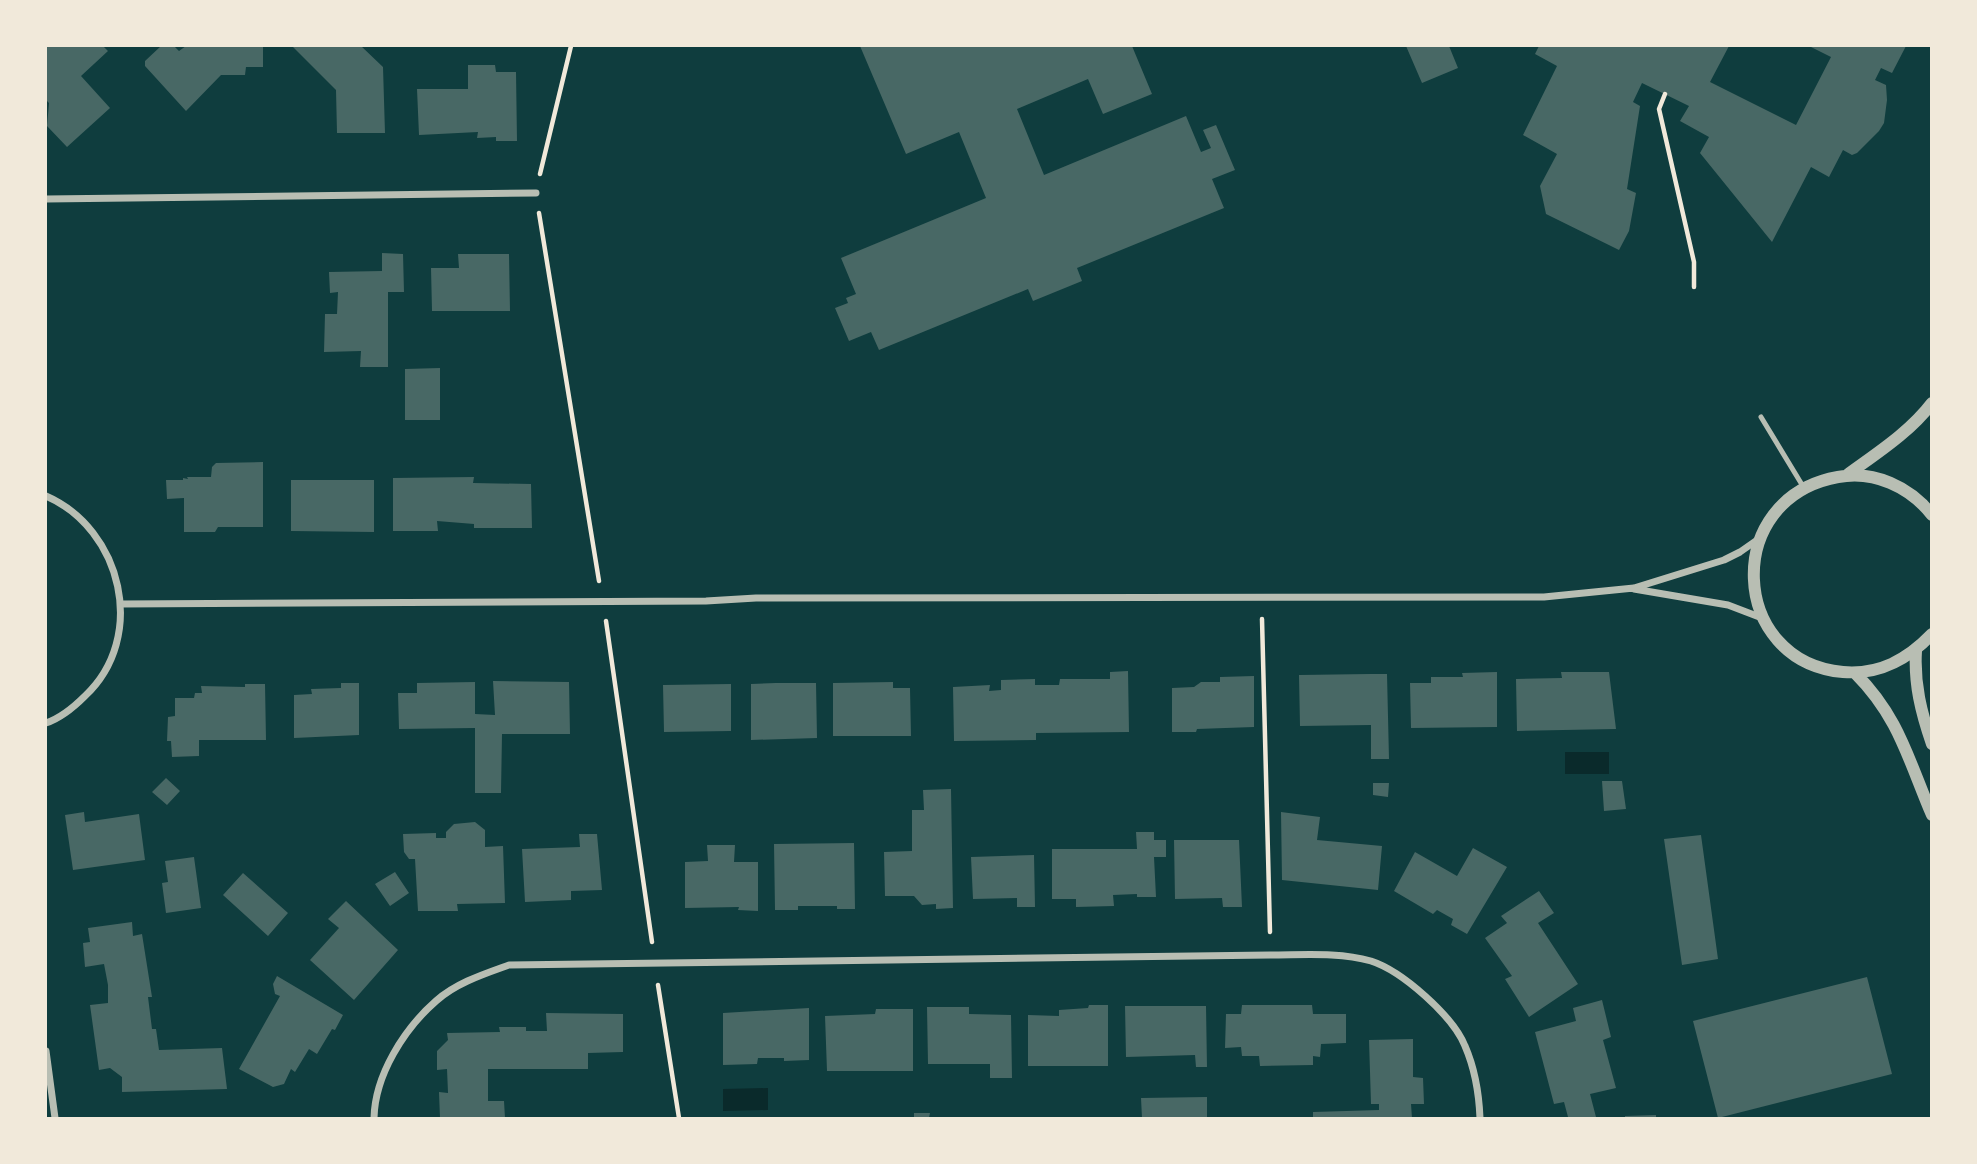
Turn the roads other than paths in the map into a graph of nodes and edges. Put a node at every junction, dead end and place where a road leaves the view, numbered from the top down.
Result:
1 (536, 193) dead end
2 (46, 198) edge
3 (1931, 403) edge
4 (1761, 417) dead end
5 (1846, 475) junction
6 (1804, 488) junction
7 (46, 496) edge
8 (1931, 515) edge
9 (1760, 537) junction
10 (1634, 589) junction
11 (120, 604) junction
12 (1764, 618) junction
13 (1931, 634) edge
14 (1916, 650) junction
15 (1854, 673) junction
16 (46, 723) edge
17 (1931, 744) edge
18 (1931, 815) edge
19 (46, 1051) edge
20 (55, 1118) edge
21 (374, 1118) edge
22 (1480, 1118) edge

1 - 2 street
3 - 5 street
4 - 6 lane
5 - 6 street
5 - 8 street
6 - 9 street
7 - 11 street
9 - 10 street
9 - 12 street
10 - 11 street
10 - 12 street
11 - 16 street
12 - 15 street
13 - 14 street
14 - 15 street
14 - 17 street
15 - 18 street
19 - 20 street
21 - 22 street

